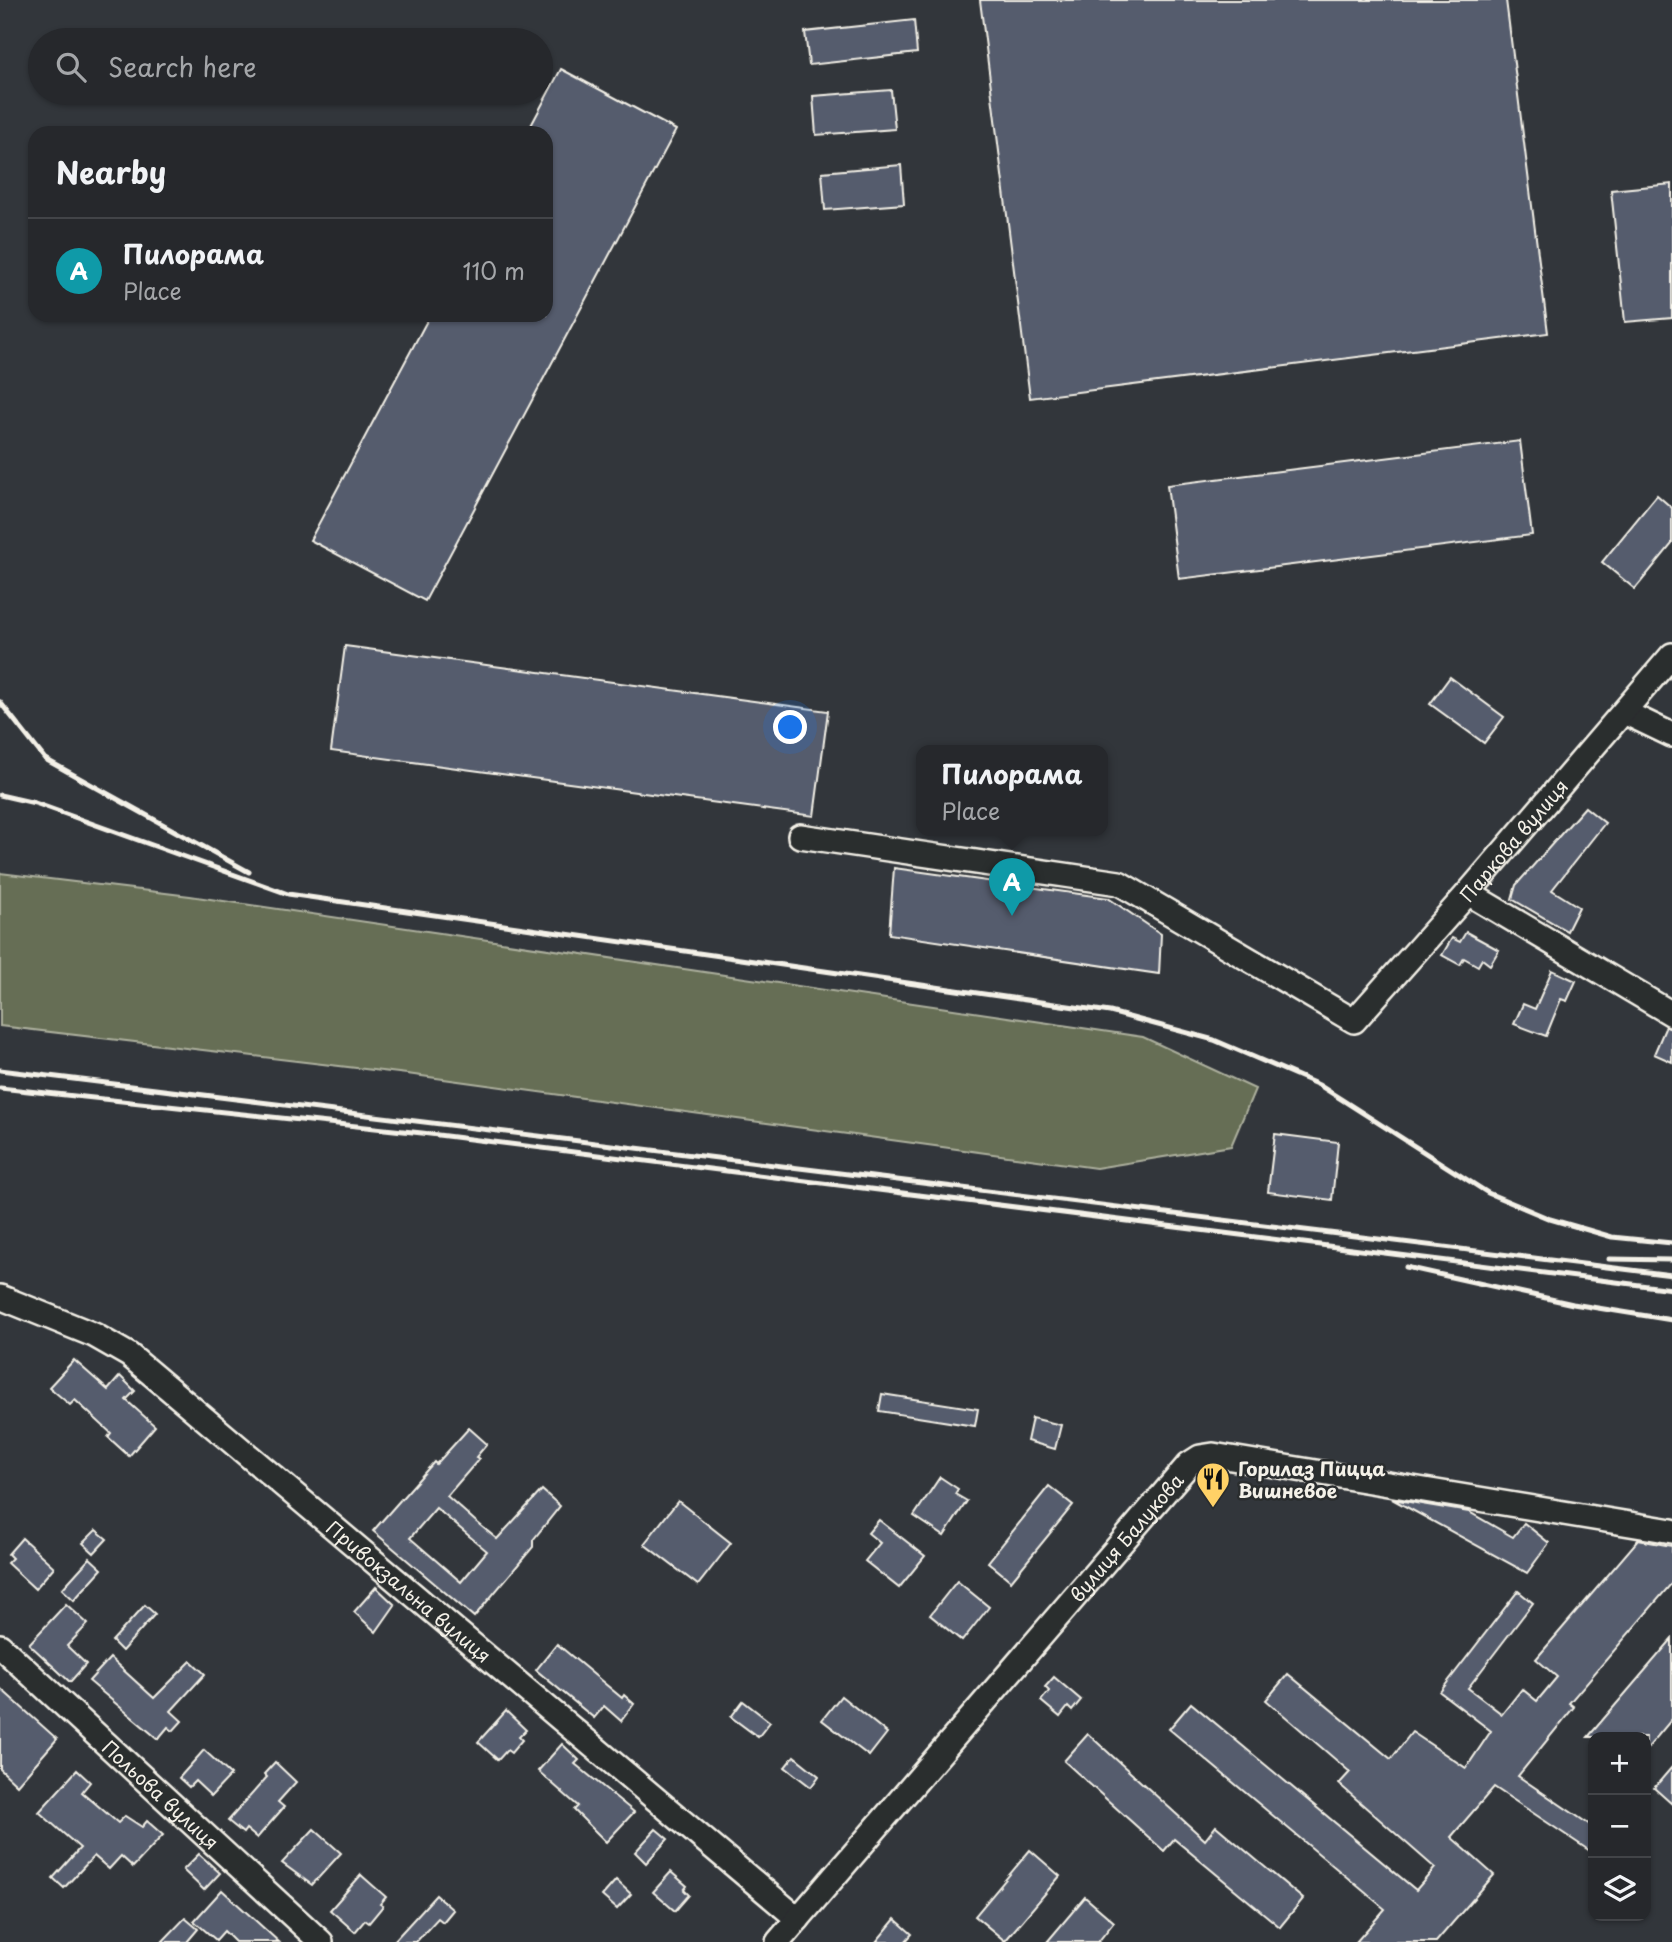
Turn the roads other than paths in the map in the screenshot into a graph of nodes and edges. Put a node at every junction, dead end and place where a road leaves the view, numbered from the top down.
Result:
1 (1672, 655) edge
2 (1624, 712) junction
3 (1672, 736) edge
4 (800, 836) dead end
5 (1468, 893) junction
6 (1672, 1014) edge
7 (0, 1297) edge
8 (1672, 1531) edge
9 (0, 1646) edge
10 (798, 1919) junction
11 (321, 1942) edge
12 (778, 1942) edge

1 - 2 street, Паркова вулиця
2 - 3 street
2 - 5 street, Паркова вулиця
4 - 5 street, Паркова вулиця
5 - 6 street
7 - 10 street, Привокзальна вулиця
8 - 10 street, вулиця Балукова
9 - 11 street, Польова вулиця
10 - 12 street

